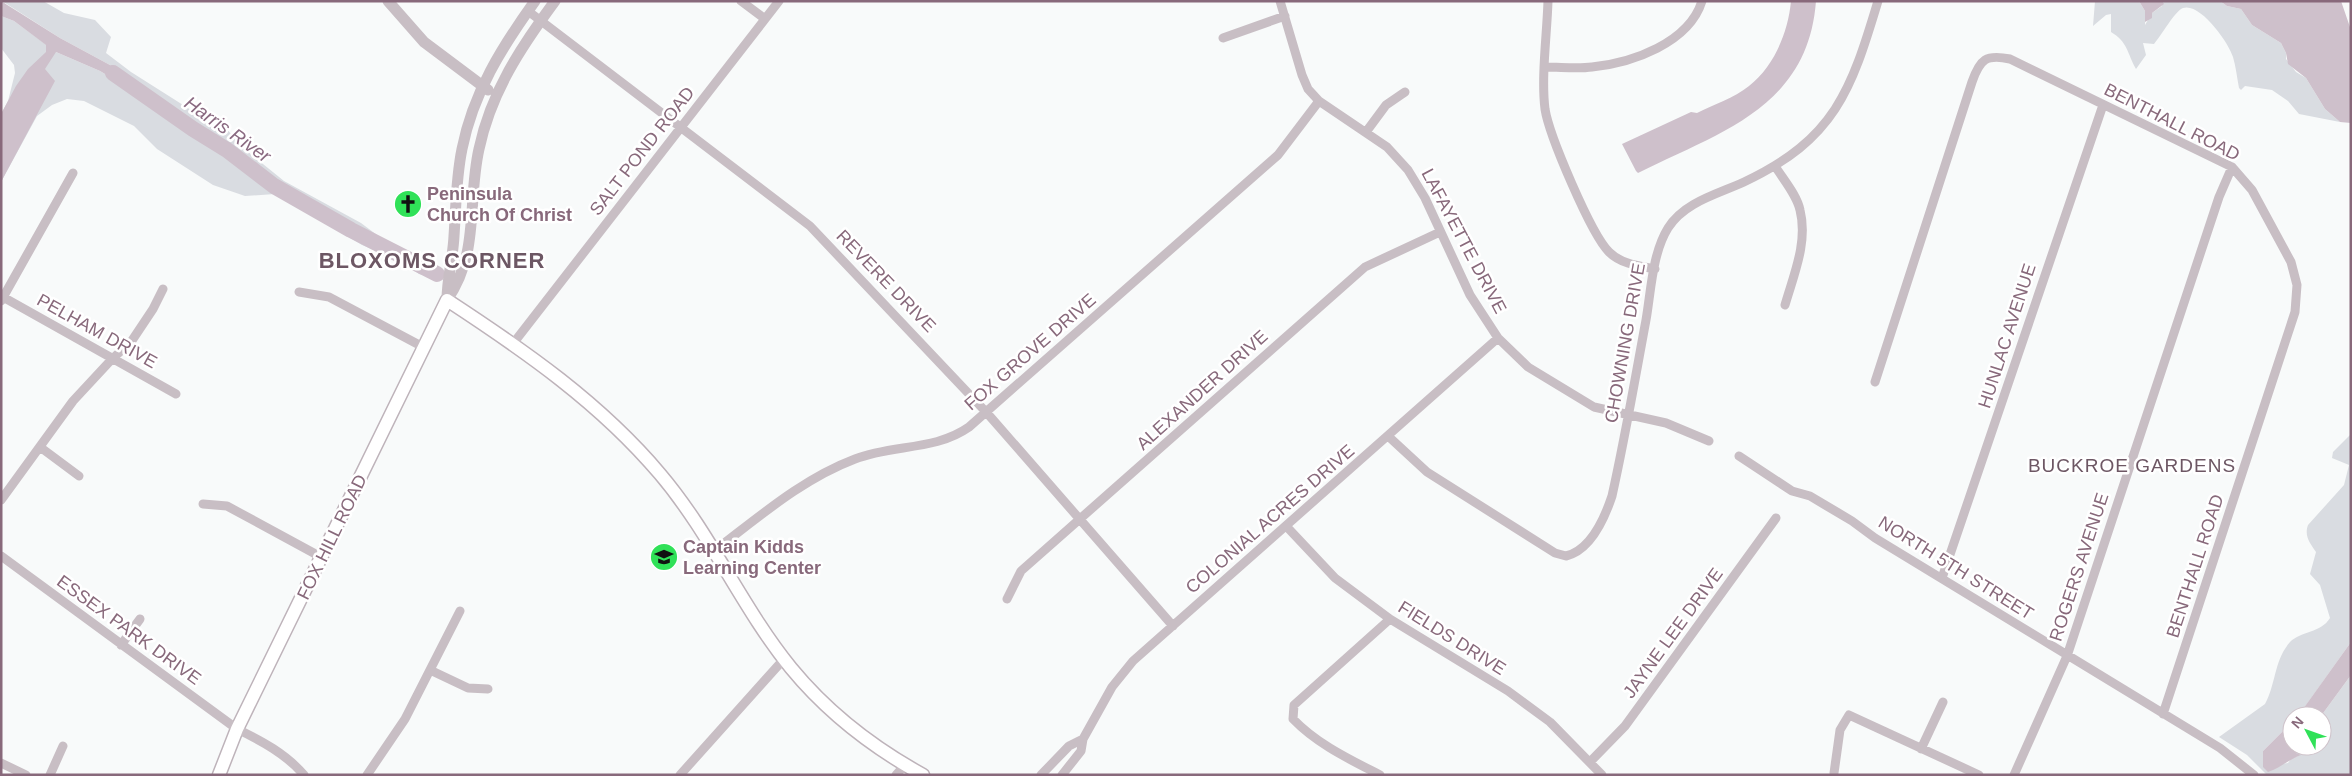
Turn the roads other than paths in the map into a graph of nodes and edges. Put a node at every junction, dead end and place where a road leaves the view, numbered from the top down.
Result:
1 (388, 1) edge
2 (535, 1) edge
3 (555, 1) edge
4 (741, 1) edge
5 (778, 1) edge
6 (1280, 1) edge
7 (1548, 1) edge
8 (1702, 1) edge
9 (1878, 1) edge
10 (528, 11) junction
11 (1285, 16) junction
12 (765, 19) junction
13 (540, 21) junction
14 (1224, 38) dead end
15 (1546, 67) junction
16 (482, 86) junction
17 (1405, 92) dead end
18 (495, 96) junction
19 (1319, 101) junction
20 (2102, 105) junction
21 (682, 127) junction
22 (1366, 132) junction
23 (1775, 166) junction
24 (2232, 167) junction
25 (73, 173) dead end
26 (1440, 232) junction
27 (1655, 268) junction
28 (163, 289) dead end
29 (299, 292) dead end
30 (2, 298) edge
31 (447, 300) junction
32 (1786, 305) dead end
33 (1498, 338) junction
34 (512, 345) junction
35 (425, 348) junction
36 (112, 359) junction
37 (1875, 382) dead end
38 (176, 394) dead end
39 (987, 413) junction
40 (1629, 416) junction
41 (1388, 436) junction
42 (1709, 441) dead end
43 (40, 447) junction
44 (1739, 456) dead end
45 (79, 476) dead end
46 (1, 500) edge
47 (204, 504) dead end
48 (1776, 518) dead end
49 (1081, 519) junction
50 (1287, 527) junction
51 (714, 551) junction
52 (1, 556) edge
53 (321, 557) junction
54 (1942, 578) junction
55 (1007, 599) dead end
56 (460, 611) dead end
57 (140, 619) dead end
58 (1390, 619) junction
59 (1173, 626) junction
60 (121, 645) junction
61 (2067, 656) junction
62 (784, 659) junction
63 (430, 670) junction
64 (488, 689) dead end
65 (1942, 702) dead end
66 (2163, 714) junction
67 (237, 729) junction
68 (1083, 739) junction
69 (63, 746) dead end
70 (1921, 749) junction
71 (1, 762) edge
72 (1590, 762) junction
73 (901, 770) edge
74 (1834, 773) dead end
75 (26, 775) edge
76 (50, 775) edge
77 (219, 775) edge
78 (304, 775) edge
79 (367, 775) edge
80 (680, 775) edge
81 (923, 775) edge
82 (1041, 775) edge
83 (1062, 775) edge
84 (1380, 775) edge
85 (1602, 775) edge
86 (1979, 775) edge
87 (2014, 775) edge
88 (2254, 775) edge

1 - 16 street
2 - 10 street
3 - 13 street
4 - 12 street
5 - 12 street, SALT POND ROAD
6 - 11 street, LAFAYETTE DRIVE
7 - 15 street
8 - 15 street
9 - 23 street, CHOWNING DRIVE
10 - 13 street, REVERE DRIVE
10 - 16 street
11 - 14 street
11 - 19 street, LAFAYETTE DRIVE
12 - 21 street, SALT POND ROAD
13 - 18 street
13 - 21 street, REVERE DRIVE
15 - 27 street
16 - 18 street
16 - 31 street
17 - 22 street
18 - 31 street
19 - 22 street, LAFAYETTE DRIVE
19 - 39 street, FOX GROVE DRIVE
20 - 24 street, BENTHALL ROAD
20 - 37 street, BENTHALL ROAD
20 - 54 street, HUNLAC AVENUE
21 - 34 street, SALT POND ROAD
21 - 39 street, REVERE DRIVE
22 - 26 street, LAFAYETTE DRIVE
23 - 27 street, CHOWNING DRIVE
23 - 32 street
24 - 61 street, ROGERS AVENUE
24 - 66 street, BENTHALL ROAD
25 - 30 street
26 - 33 street, LAFAYETTE DRIVE
26 - 49 street, ALEXANDER DRIVE
27 - 40 street, CHOWNING DRIVE
28 - 36 street
29 - 35 street
30 - 36 street, PELHAM DRIVE
31 - 34 main road
31 - 35 main road, FOX HILL ROAD
33 - 40 street, LAFAYETTE DRIVE
33 - 41 street, COLONIAL ACRES DRIVE
34 - 51 main road
35 - 53 main road, FOX HILL ROAD
36 - 38 street, PELHAM DRIVE
36 - 43 street
39 - 49 street, REVERE DRIVE
39 - 51 street, FOX GROVE DRIVE
40 - 41 street, CHOWNING DRIVE
40 - 42 street, LAFAYETTE DRIVE
41 - 50 street, COLONIAL ACRES DRIVE
43 - 45 street
43 - 46 street
44 - 54 street, NORTH 5TH STREET
47 - 53 street
48 - 72 street, JAYNE LEE DRIVE
49 - 55 street, ALEXANDER DRIVE
49 - 59 street, REVERE DRIVE
50 - 58 street, FIELDS DRIVE
50 - 59 street, COLONIAL ACRES DRIVE
51 - 62 main road
52 - 60 street, ESSEX PARK DRIVE
53 - 67 main road, FOX HILL ROAD
54 - 61 street, NORTH 5TH STREET
56 - 63 street
57 - 60 street
58 - 72 street, FIELDS DRIVE
58 - 84 street
59 - 68 street, COLONIAL ACRES DRIVE
60 - 67 street, ESSEX PARK DRIVE
61 - 66 street, NORTH 5TH STREET
61 - 87 street, ROGERS AVENUE
62 - 73 main road
62 - 80 street
63 - 64 street
63 - 79 street
65 - 70 street
66 - 88 street, NORTH 5TH STREET
67 - 77 main road, FOX HILL ROAD
67 - 78 street, ESSEX PARK DRIVE
68 - 82 street, COLONIAL ACRES DRIVE
68 - 83 street, COLONIAL ACRES DRIVE
69 - 76 street
70 - 74 street
70 - 86 street
71 - 75 street
72 - 85 street, FIELDS DRIVE
73 - 81 main road

